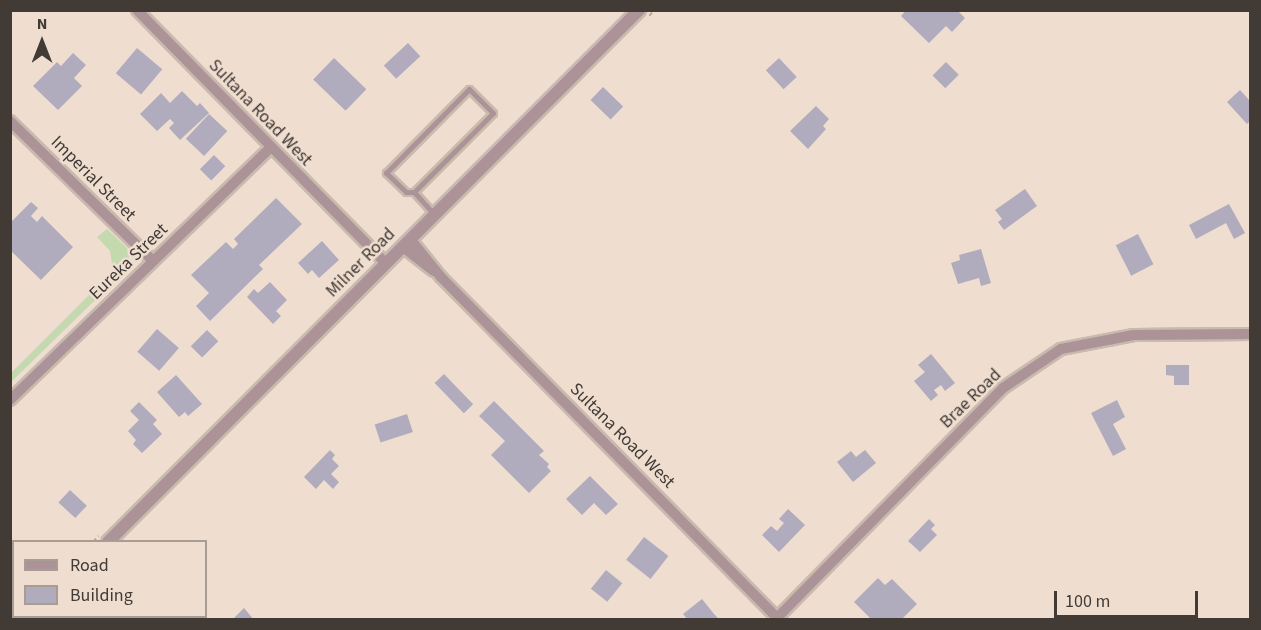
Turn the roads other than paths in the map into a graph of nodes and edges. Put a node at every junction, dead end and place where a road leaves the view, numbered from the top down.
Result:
1 (137, 10) edge
2 (639, 10) edge
3 (10, 121) edge
4 (270, 148) junction
5 (414, 192) junction
6 (435, 215) junction
7 (407, 243) junction
8 (153, 261) junction
9 (386, 263) junction
10 (1251, 334) edge
11 (10, 400) edge
12 (110, 540) edge
13 (778, 619) edge

1 - 4 street, Sultana Road West
2 - 6 street, Milner Road
3 - 8 street, Imperial Street
4 - 8 street, Eureka Street
4 - 9 street, Sultana Road West
5 - 5 lane
5 - 6 lane
6 - 7 street, Milner Road
7 - 9 street, Milner Road
7 - 13 street, Sultana Road West
8 - 11 street, Eureka Street
9 - 12 street, Milner Road
10 - 13 street, Brae Road

